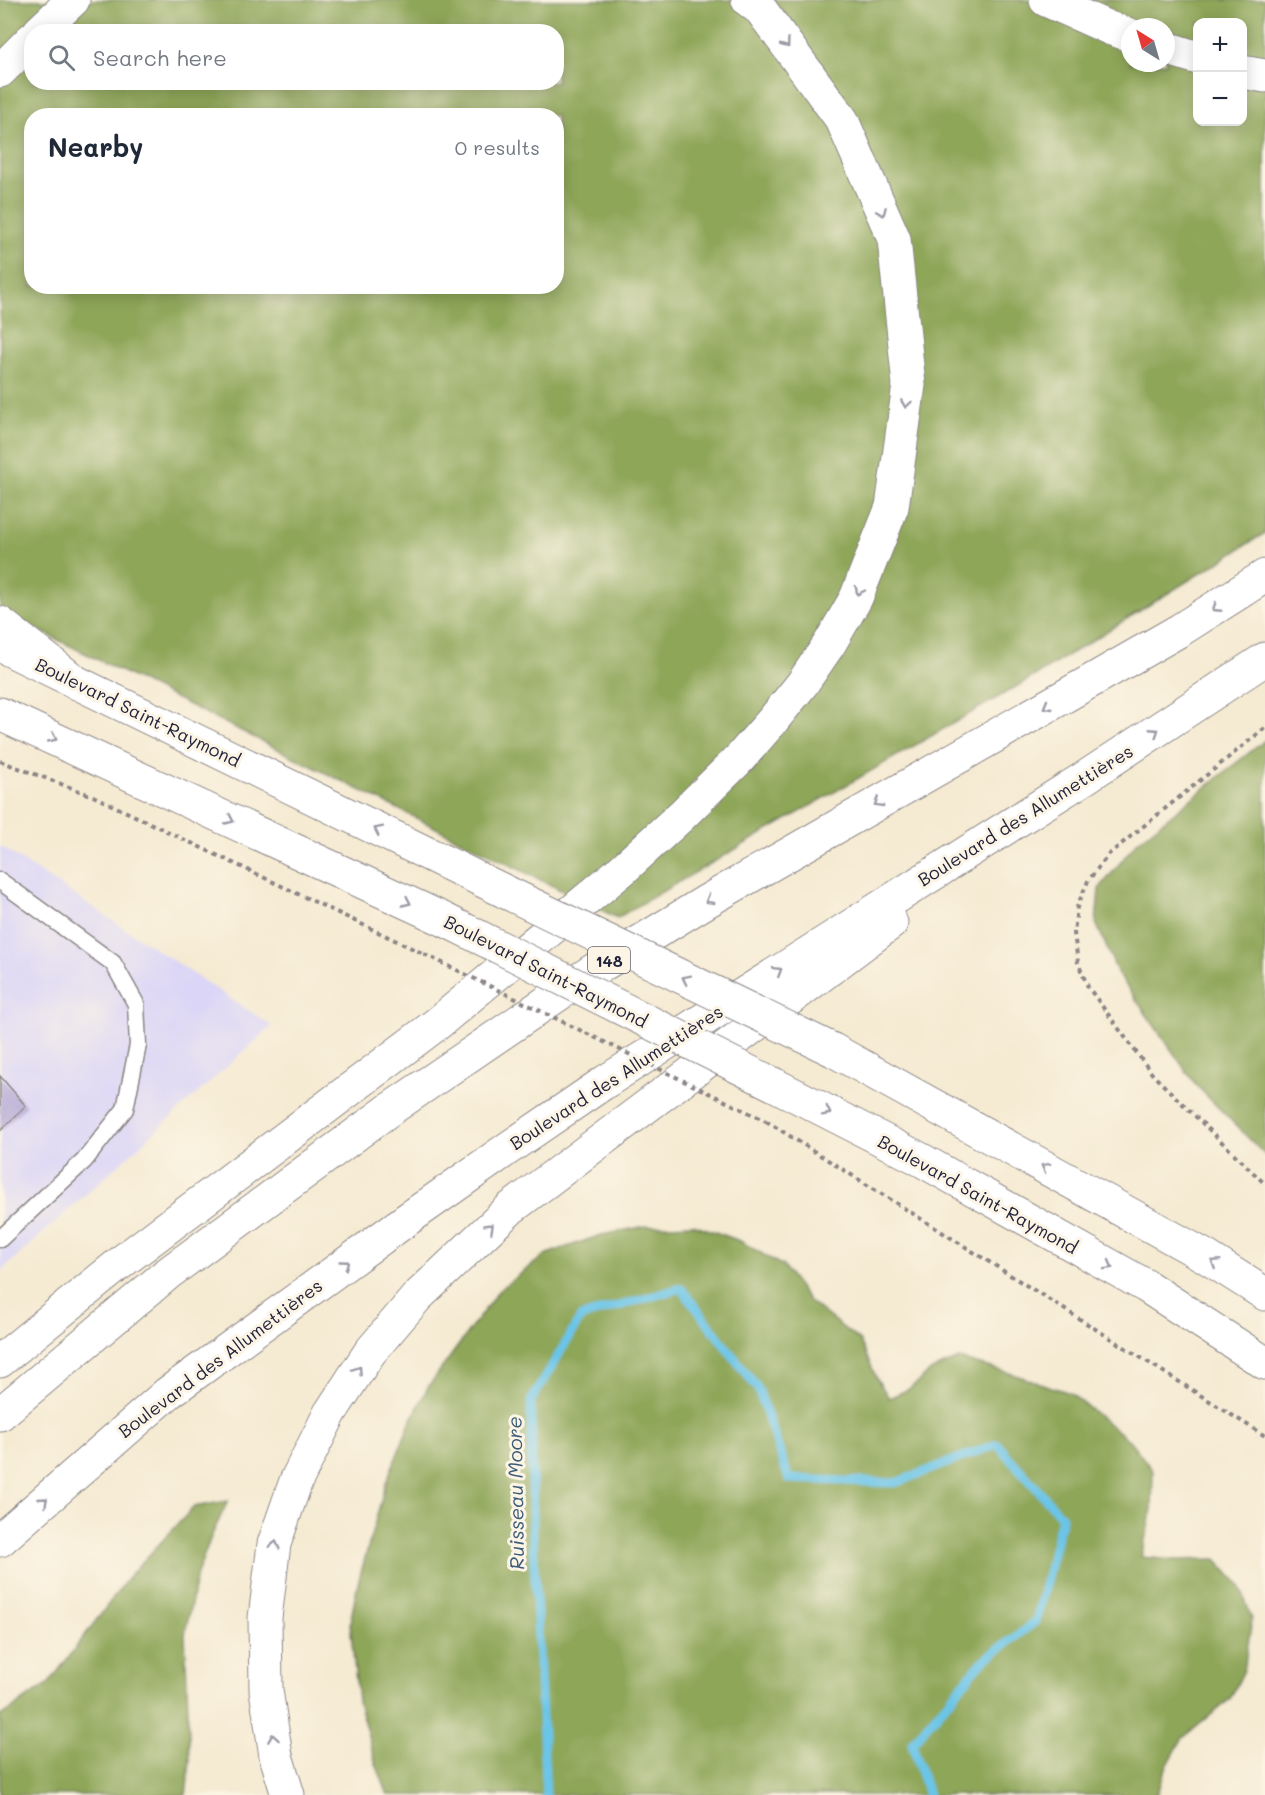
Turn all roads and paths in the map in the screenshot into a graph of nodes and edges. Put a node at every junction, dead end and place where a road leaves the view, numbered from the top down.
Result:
1 (73, 0) edge
2 (748, 0) edge
3 (1046, 0) edge
4 (48, 24) edge
5 (1121, 31) edge
6 (24, 47) edge
7 (1175, 51) edge
8 (1193, 57) edge
9 (0, 72) edge
10 (1247, 73) edge
11 (1265, 76) edge
12 (1265, 576) edge
13 (0, 623) edge
14 (0, 645) edge
15 (1265, 659) edge
16 (77, 683) junction
17 (0, 714) edge
18 (1265, 728) edge
19 (0, 761) edge
20 (1086, 777) junction
21 (0, 881) edge
22 (1265, 1184) edge
23 (0, 1239) edge
24 (1265, 1294) edge
25 (0, 1361) edge
26 (1265, 1364) edge
27 (0, 1414) edge
28 (1265, 1436) edge
29 (0, 1540) edge
30 (288, 1795) edge

1 - 4 main road
2 -> 25 main road
3 - 5 main road
6 - 9 main road
7 - 8 main road
10 - 11 main road
12 -> 27 main road, 148
13 - 16 main road
14 - 16 main road, Boulevard Saint-Raymond
20 -> 15 main road, Boulevard des Allumettières
24 -> 16 main road, Boulevard Saint-Raymond, bridge
17 -> 26 main road, Boulevard Saint-Raymond, bridge
18 - 22 path
19 - 28 path, bridge
29 -> 20 main road, Boulevard des Allumettières
30 -> 20 main road
21 - 23 lane

